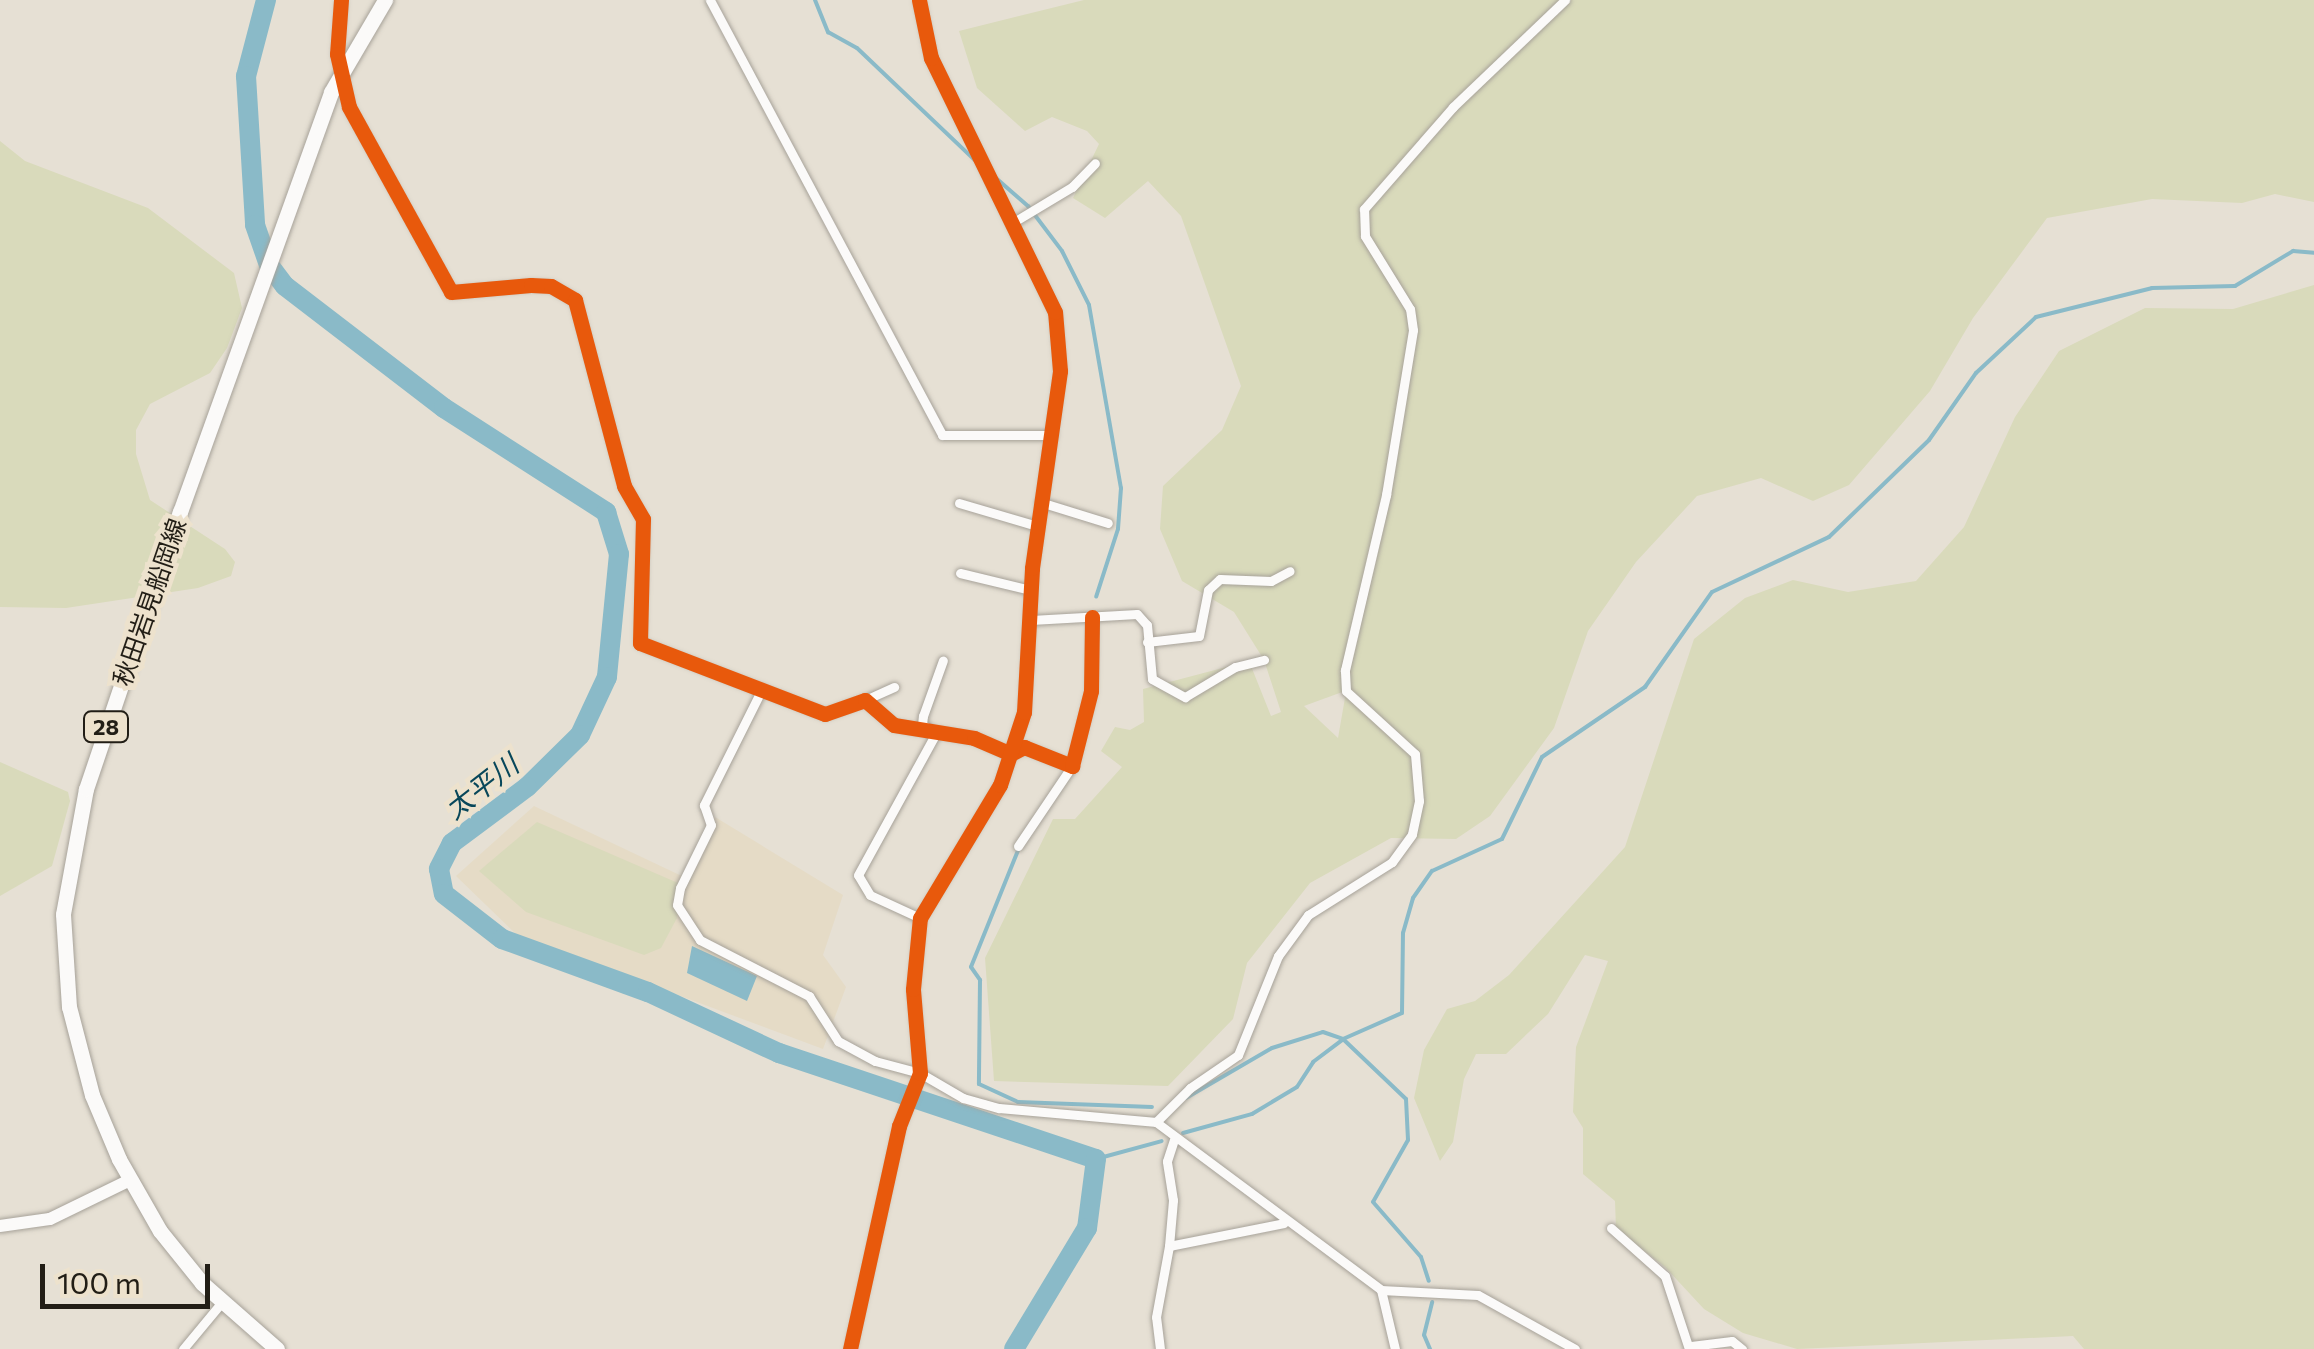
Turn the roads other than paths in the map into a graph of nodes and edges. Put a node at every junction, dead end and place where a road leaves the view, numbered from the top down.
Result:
1 (341, 0) edge
2 (385, 0) edge
3 (710, 0) edge
4 (919, 0) edge
5 (1565, 0) edge
6 (341, 70) junction
7 (1095, 163) dead end
8 (1012, 223) junction
9 (1052, 435) junction
10 (1040, 502) junction
11 (959, 503) dead end
12 (1108, 522) dead end
13 (1036, 526) junction
14 (1290, 571) dead end
15 (960, 573) dead end
16 (1032, 590) junction
17 (1092, 617) junction
18 (1031, 620) junction
19 (1147, 642) junction
20 (943, 660) dead end
21 (1264, 660) dead end
22 (894, 687) dead end
23 (762, 688) junction
24 (865, 700) junction
25 (936, 733) junction
26 (1011, 754) junction
27 (1072, 766) junction
28 (1018, 846) dead end
29 (920, 918) junction
30 (919, 1076) junction
31 (1156, 1122) junction
32 (1174, 1140) junction
33 (130, 1180) junction
34 (1284, 1223) junction
35 (0, 1226) edge
36 (1610, 1228) dead end
37 (1169, 1246) junction
38 (1381, 1290) junction
39 (220, 1303) junction
40 (1690, 1348) edge
41 (183, 1349) edge
42 (277, 1349) edge
43 (850, 1349) edge
44 (1160, 1349) edge
45 (1395, 1349) edge
46 (1575, 1349) edge
47 (1742, 1349) edge

1 - 6 street
2 - 6 main road, 秋田岩見船岡線 / 28
3 - 9 street
4 - 8 street
5 - 31 street
6 - 23 street
6 - 33 main road, 秋田岩見船岡線 / 28
7 - 8 street
8 - 9 street
9 - 10 street
10 - 12 street
10 - 13 street
11 - 13 street
13 - 16 street
14 - 19 street
15 - 16 street
16 - 18 street
17 - 18 street
17 - 19 street
17 - 27 street
18 - 26 street
19 - 21 street
20 - 25 street
22 - 24 street
23 - 24 street
23 - 30 street
24 - 25 street
25 - 26 street
25 - 29 street
26 - 27 street
26 - 29 street
27 - 28 street
29 - 30 street
30 - 31 street
30 - 43 street
31 - 32 street
32 - 34 street
32 - 37 street
33 - 35 street
33 - 39 main road, 秋田岩見船岡線 / 28
34 - 37 street
34 - 38 street
36 - 40 street
37 - 44 street
38 - 45 street
38 - 46 street
39 - 41 street
39 - 42 main road, 秋田岩見船岡線 / 28
40 - 47 street

